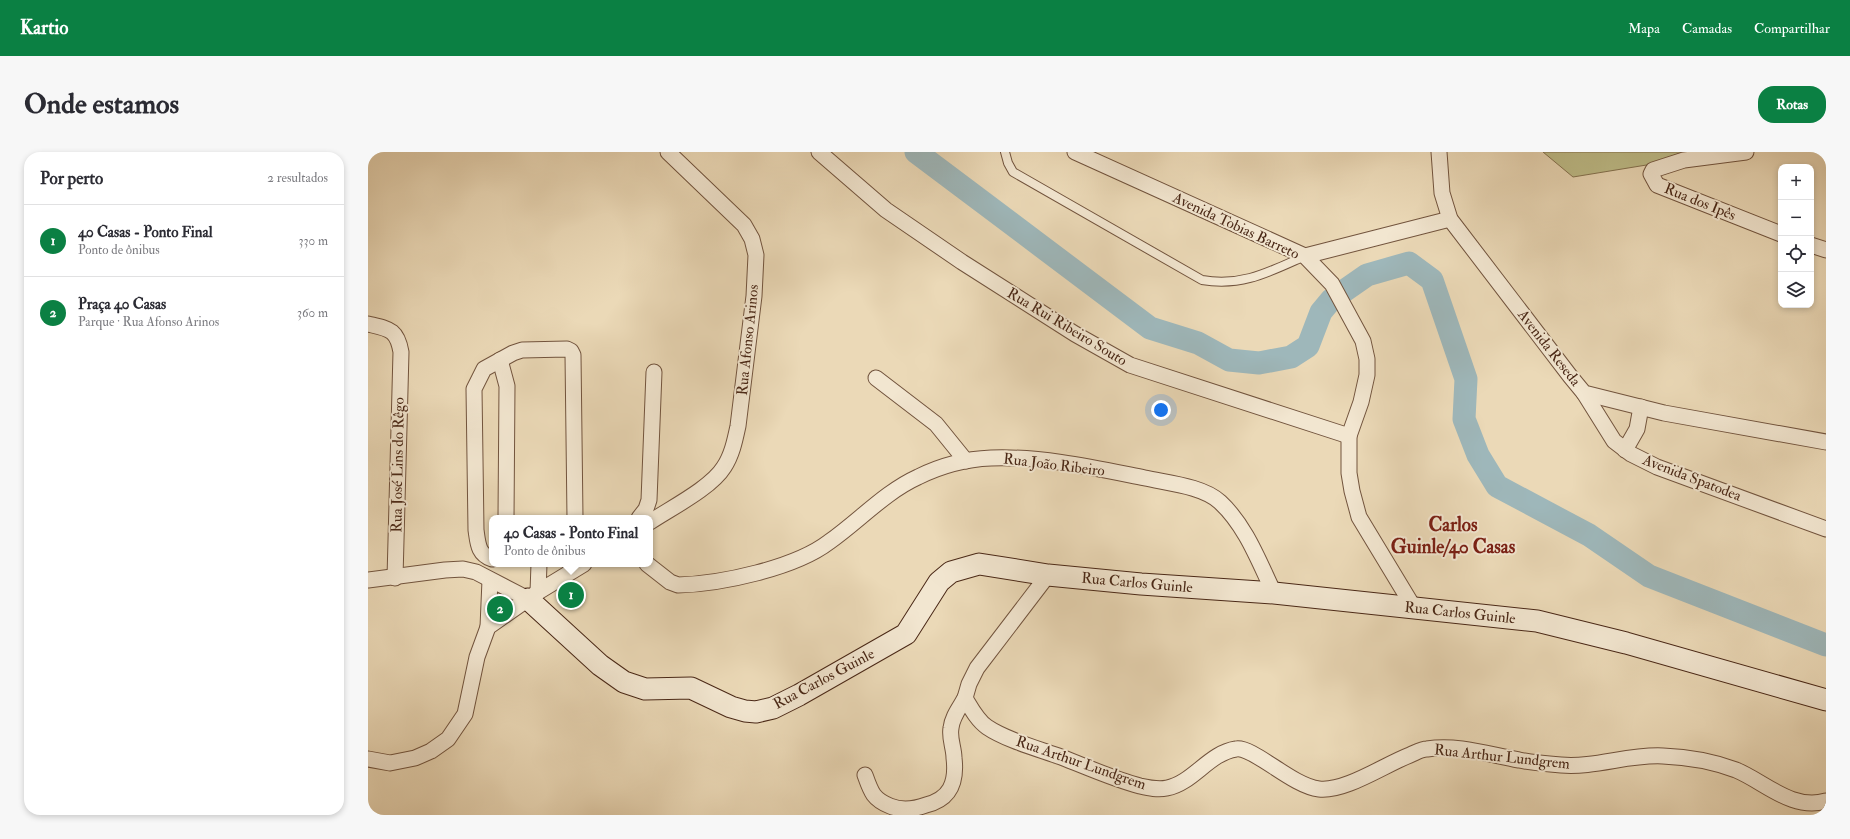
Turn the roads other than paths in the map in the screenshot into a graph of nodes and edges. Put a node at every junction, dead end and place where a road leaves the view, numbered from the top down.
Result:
1 (668, 152) edge
2 (819, 152) edge
3 (1005, 152) edge
4 (1075, 152) edge
5 (1439, 152) edge
6 (1746, 152) edge
7 (1450, 219) junction
8 (1778, 233) edge
9 (1814, 246) edge
10 (1826, 250) edge
11 (1305, 256) junction
12 (368, 324) edge
13 (500, 360) junction
14 (654, 372) dead end
15 (876, 378) dead end
16 (1584, 392) junction
17 (1642, 407) junction
18 (1349, 436) junction
19 (1826, 442) edge
20 (1625, 450) junction
21 (966, 461) junction
22 (506, 515) edge
23 (575, 515) edge
24 (641, 515) edge
25 (653, 520) edge
26 (1826, 529) edge
27 (489, 558) edge
28 (538, 567) edge
29 (579, 567) edge
30 (651, 567) edge
31 (1048, 575) junction
32 (395, 578) junction
33 (368, 580) edge
34 (490, 580) junction
35 (1274, 594) junction
36 (533, 595) junction
37 (1414, 608) junction
38 (488, 627) junction
39 (965, 698) junction
40 (1826, 700) edge
41 (368, 759) edge
42 (865, 775) dead end
43 (1826, 801) edge

1 - 25 street, Rua Afonso Arinos
2 - 18 street, Rua Rui Ribeiro Souto
3 - 11 lane
4 - 11 street, Avenida Tobias Barreto
5 - 7 street, Avenida Reseda
6 - 8 street, Rua dos Ipês
7 - 11 street
7 - 16 street, Avenida Reseda
9 - 10 street
11 - 18 street, Avenida Tobias Barreto
12 - 32 street, Rua José Lins do Rêgo
13 - 22 street
13 - 23 street
13 - 27 street
14 - 24 street
15 - 21 street
16 - 17 street, Avenida Reseda
16 - 20 street, Avenida Spatodea
17 - 19 street, Avenida Reseda
17 - 20 street
18 - 37 street, Avenida Tobias Barreto
20 - 26 street, Avenida Spatodea
21 - 30 street, Rua João Ribeiro
21 - 35 street, Rua João Ribeiro
28 - 36 street
29 - 36 street
31 - 35 street, Rua Carlos Guinle
31 - 36 street, Rua Carlos Guinle
31 - 39 street
32 - 33 street
32 - 34 street
34 - 36 street
34 - 38 street
35 - 37 street, Rua Carlos Guinle
36 - 38 street
37 - 40 street, Rua Carlos Guinle
38 - 41 street
39 - 42 street
39 - 43 street, Rua Arthur Lundgrem

